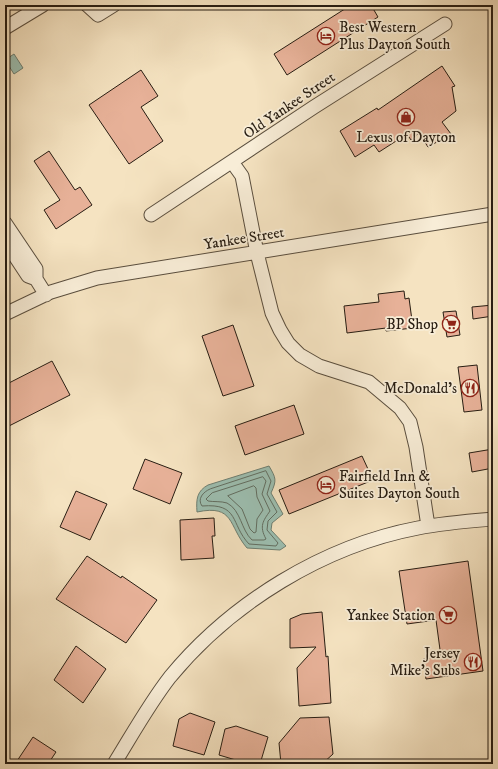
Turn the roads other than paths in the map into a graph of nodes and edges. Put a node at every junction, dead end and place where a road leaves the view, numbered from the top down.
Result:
1 (43, 5) edge
2 (87, 5) edge
3 (114, 5) edge
4 (445, 24) dead end
5 (5, 28) edge
6 (232, 162) junction
7 (493, 214) edge
8 (151, 215) dead end
9 (5, 223) edge
10 (5, 241) edge
11 (256, 253) junction
12 (36, 279) junction
13 (46, 294) junction
14 (5, 314) edge
15 (493, 519) edge
16 (428, 526) junction
17 (114, 764) edge

1 - 5 street
2 - 3 street
4 - 6 street, Old Yankee Street
6 - 8 street, Old Yankee Street
6 - 11 street
7 - 11 street, Yankee Street
9 - 12 street
10 - 12 street
11 - 13 street, Yankee Street
11 - 16 street
12 - 13 street
13 - 14 street, Yankee Street
15 - 16 street
16 - 17 street

